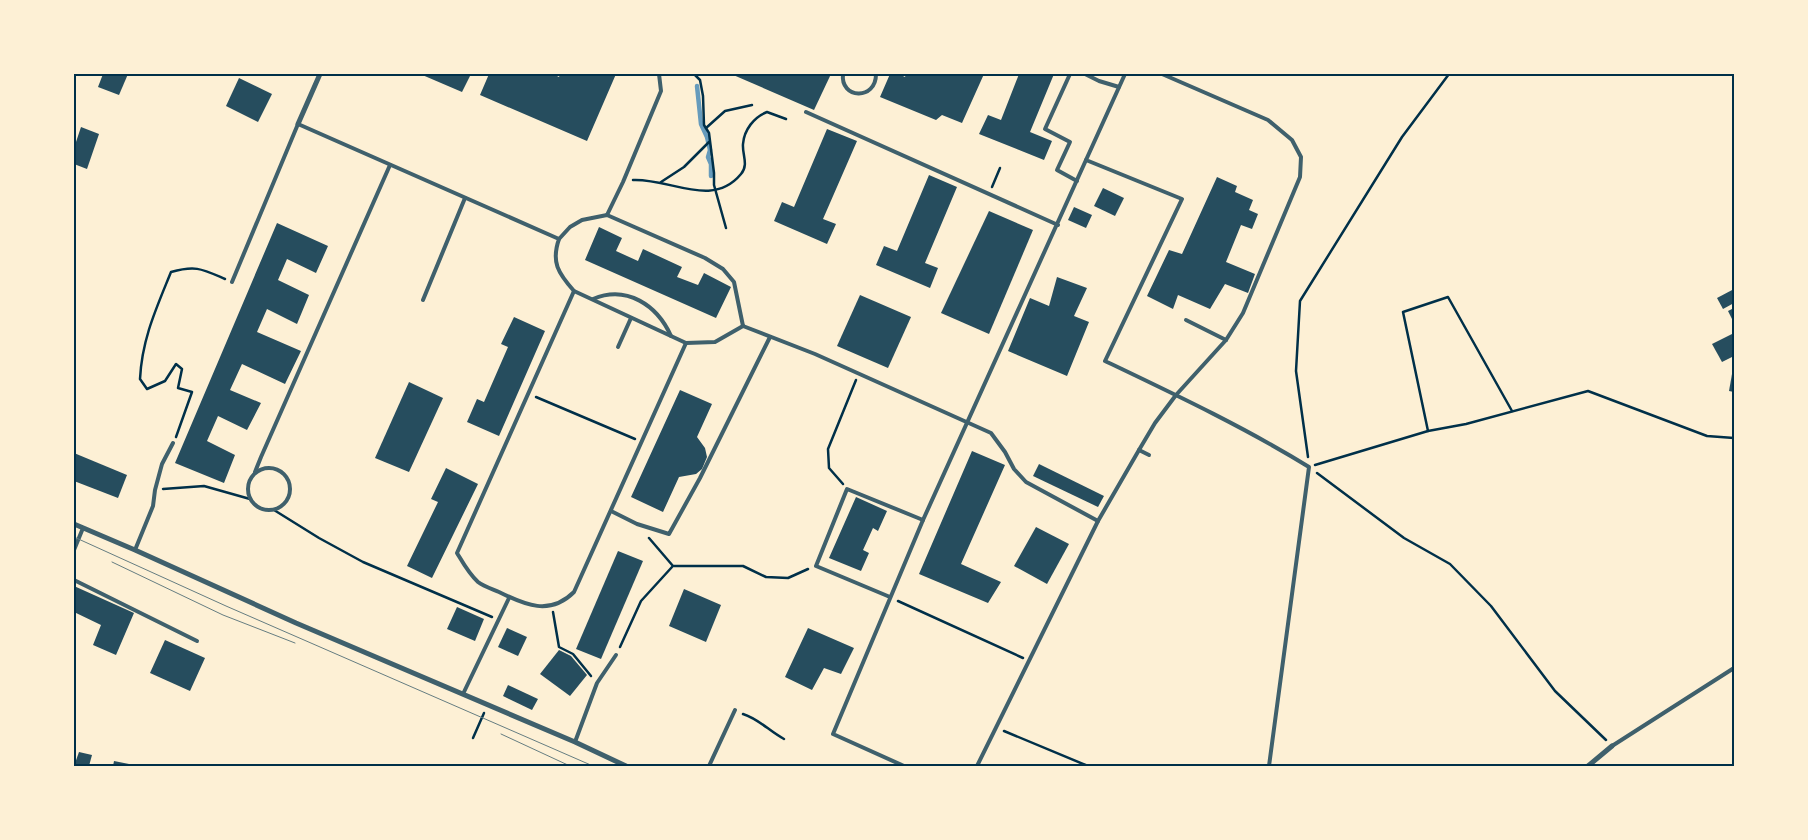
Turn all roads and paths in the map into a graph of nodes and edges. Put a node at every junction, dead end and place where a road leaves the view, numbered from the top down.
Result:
1 (320, 74) edge
2 (659, 74) edge
3 (694, 74) edge
4 (843, 74) edge
5 (876, 74) edge
6 (1070, 74) edge
7 (1085, 74) edge
8 (1125, 74) edge
9 (1162, 74) edge
10 (1449, 74) edge
11 (1119, 87) junction
12 (752, 105) dead end
13 (806, 112) dead end
14 (786, 119) dead end
15 (298, 124) junction
16 (706, 128) junction
17 (710, 142) junction
18 (1086, 160) junction
19 (390, 165) junction
20 (1000, 168) dead end
21 (1077, 181) junction
22 (622, 182) junction
23 (661, 182) junction
24 (715, 191) junction
25 (989, 193) junction
26 (465, 198) junction
27 (607, 215) junction
28 (1058, 225) junction
29 (726, 228) dead end
30 (559, 238) junction
31 (232, 282) joint
32 (574, 291) junction
33 (592, 299) junction
34 (423, 300) dead end
35 (631, 318) junction
36 (1186, 320) dead end
37 (743, 326) junction
38 (671, 336) junction
39 (770, 337) junction
40 (1226, 340) junction
41 (686, 343) junction
42 (618, 347) dead end
43 (859, 374) junction
44 (528, 394) junction
45 (1176, 395) junction
46 (1512, 411) junction
47 (967, 423) junction
48 (1428, 431) junction
49 (1734, 438) edge
50 (640, 441) junction
51 (173, 442) joint
52 (1140, 450) junction
53 (1149, 455) dead end
54 (1309, 467) junction
55 (255, 472) junction
56 (155, 490) junction
57 (847, 490) junction
58 (250, 499) junction
59 (274, 510) junction
60 (611, 511) junction
61 (923, 520) junction
62 (1098, 521) junction
63 (74, 524) edge
64 (638, 524) junction
65 (84, 528) junction
66 (74, 550) edge
67 (135, 550) junction
68 (672, 566) junction
69 (816, 566) junction
70 (74, 580) edge
71 (510, 598) junction
72 (890, 598) junction
73 (551, 606) junction
74 (499, 620) junction
75 (197, 641) dead end
76 (616, 655) joint
77 (1030, 661) junction
78 (1734, 668) edge
79 (597, 683) junction
80 (464, 694) junction
81 (487, 704) junction
82 (735, 710) dead end
83 (743, 714) dead end
84 (996, 728) junction
85 (473, 738) dead end
86 (784, 739) dead end
87 (575, 742) junction
88 (1612, 746) junction
89 (626, 766) edge
90 (709, 766) edge
91 (904, 766) edge
92 (977, 766) edge
93 (1088, 766) edge
94 (1269, 766) edge
95 (1588, 766) edge

1 - 15 street
2 - 22 lane
3 - 16 path
4 - 5 lane
6 - 21 lane
7 - 11 lane
8 - 11 lane
9 - 40 lane
10 - 54 path
11 - 18 lane
12 - 16 path
13 - 25 lane
14 - 24 path
15 - 19 lane
15 - 31 lane
16 - 17 path
17 - 23 path
17 - 24 path
18 - 21 lane
18 - 45 lane
19 - 26 lane
19 - 55 lane
20 - 25 path
21 - 28 lane
22 - 23 path
22 - 27 lane
23 - 24 path
24 - 29 path
25 - 28 lane
26 - 30 lane
26 - 34 lane
27 - 30 lane
27 - 37 lane
28 - 47 lane
30 - 32 lane
31 - 51 path
32 - 33 lane
32 - 44 lane
33 - 35 lane
33 - 38 lane
35 - 38 lane
35 - 42 lane
36 - 40 lane
37 - 39 lane
37 - 41 lane
38 - 41 lane
39 - 43 lane
39 - 64 lane
40 - 45 lane
41 - 50 lane
43 - 47 lane
43 - 57 path
44 - 50 path
44 - 71 lane
45 - 52 lane
45 - 54 lane
46 - 48 path
46 - 48 path
46 - 49 path
47 - 61 lane
47 - 62 lane
48 - 54 path
50 - 60 lane
51 - 56 lane
52 - 53 lane
52 - 62 lane
54 - 88 path
54 - 94 lane
55 - 58 lane
55 - 59 lane
56 - 58 path
56 - 67 lane
57 - 61 lane
57 - 69 lane
58 - 59 lane
59 - 74 path
60 - 64 lane
60 - 73 lane
61 - 72 lane
62 - 77 lane
63 - 65 street
64 - 68 path
65 - 66 lane
65 - 67 street
67 - 80 street
68 - 69 path
68 - 76 path
69 - 72 lane
70 - 75 lane
71 - 73 lane
71 - 74 lane
72 - 77 path
72 - 91 lane
73 - 79 path
74 - 80 lane
76 - 79 lane
77 - 84 lane
78 - 88 lane
79 - 87 lane
80 - 81 street
81 - 85 path
81 - 87 street
82 - 90 lane
83 - 86 path
84 - 92 lane
84 - 93 path
87 - 89 street
88 - 95 street

